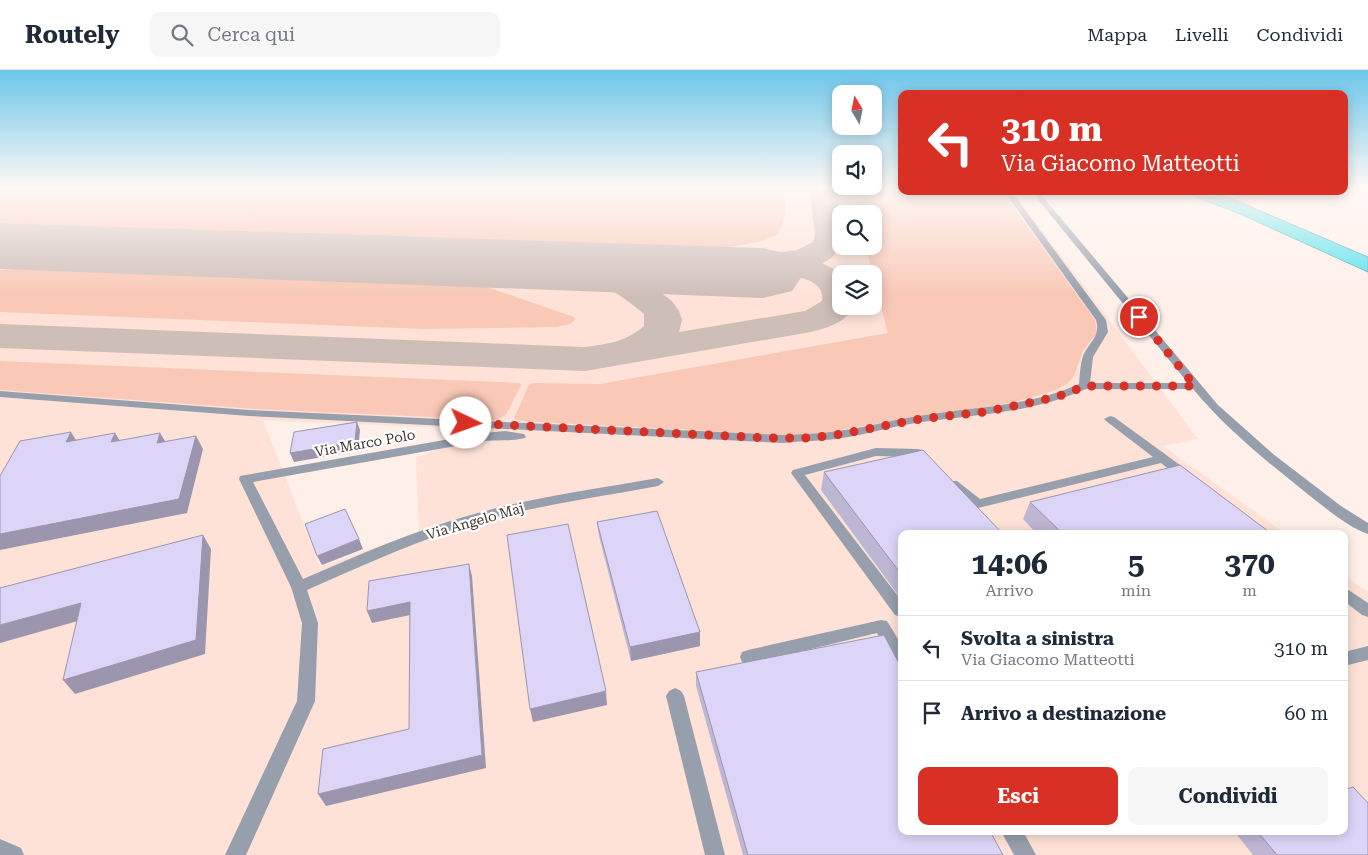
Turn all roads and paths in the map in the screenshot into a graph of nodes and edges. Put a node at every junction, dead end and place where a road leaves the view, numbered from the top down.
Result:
1 (1031, 224) edge
2 (1061, 224) edge
3 (1084, 386) junction
4 (1195, 386) junction
5 (0, 394) edge
6 (1110, 419) dead end
7 (520, 437) dead end
8 (1163, 459) junction
9 (930, 464) edge
10 (942, 475) edge
11 (658, 482) dead end
12 (1194, 482) edge
13 (1368, 529) edge
14 (299, 587) junction
15 (1348, 596) edge
16 (898, 607) edge
17 (1368, 611) edge
18 (898, 653) edge
19 (1368, 653) edge
20 (748, 657) dead end
21 (1348, 658) edge
22 (675, 696) dead end
23 (1014, 835) edge
24 (0, 849) edge
25 (14, 855) edge
26 (235, 855) edge
27 (716, 855) edge
28 (1026, 855) edge

1 - 3 street
2 - 4 street
3 - 4 street
3 - 5 street
4 - 13 street
6 - 8 street
7 - 14 street, Via Marco Polo
8 - 10 street
8 - 12 street
9 - 16 street
11 - 14 street, Via Angelo Maj
14 - 26 street
15 - 17 street
18 - 20 street
19 - 21 street
22 - 27 street
23 - 28 street
24 - 25 street

